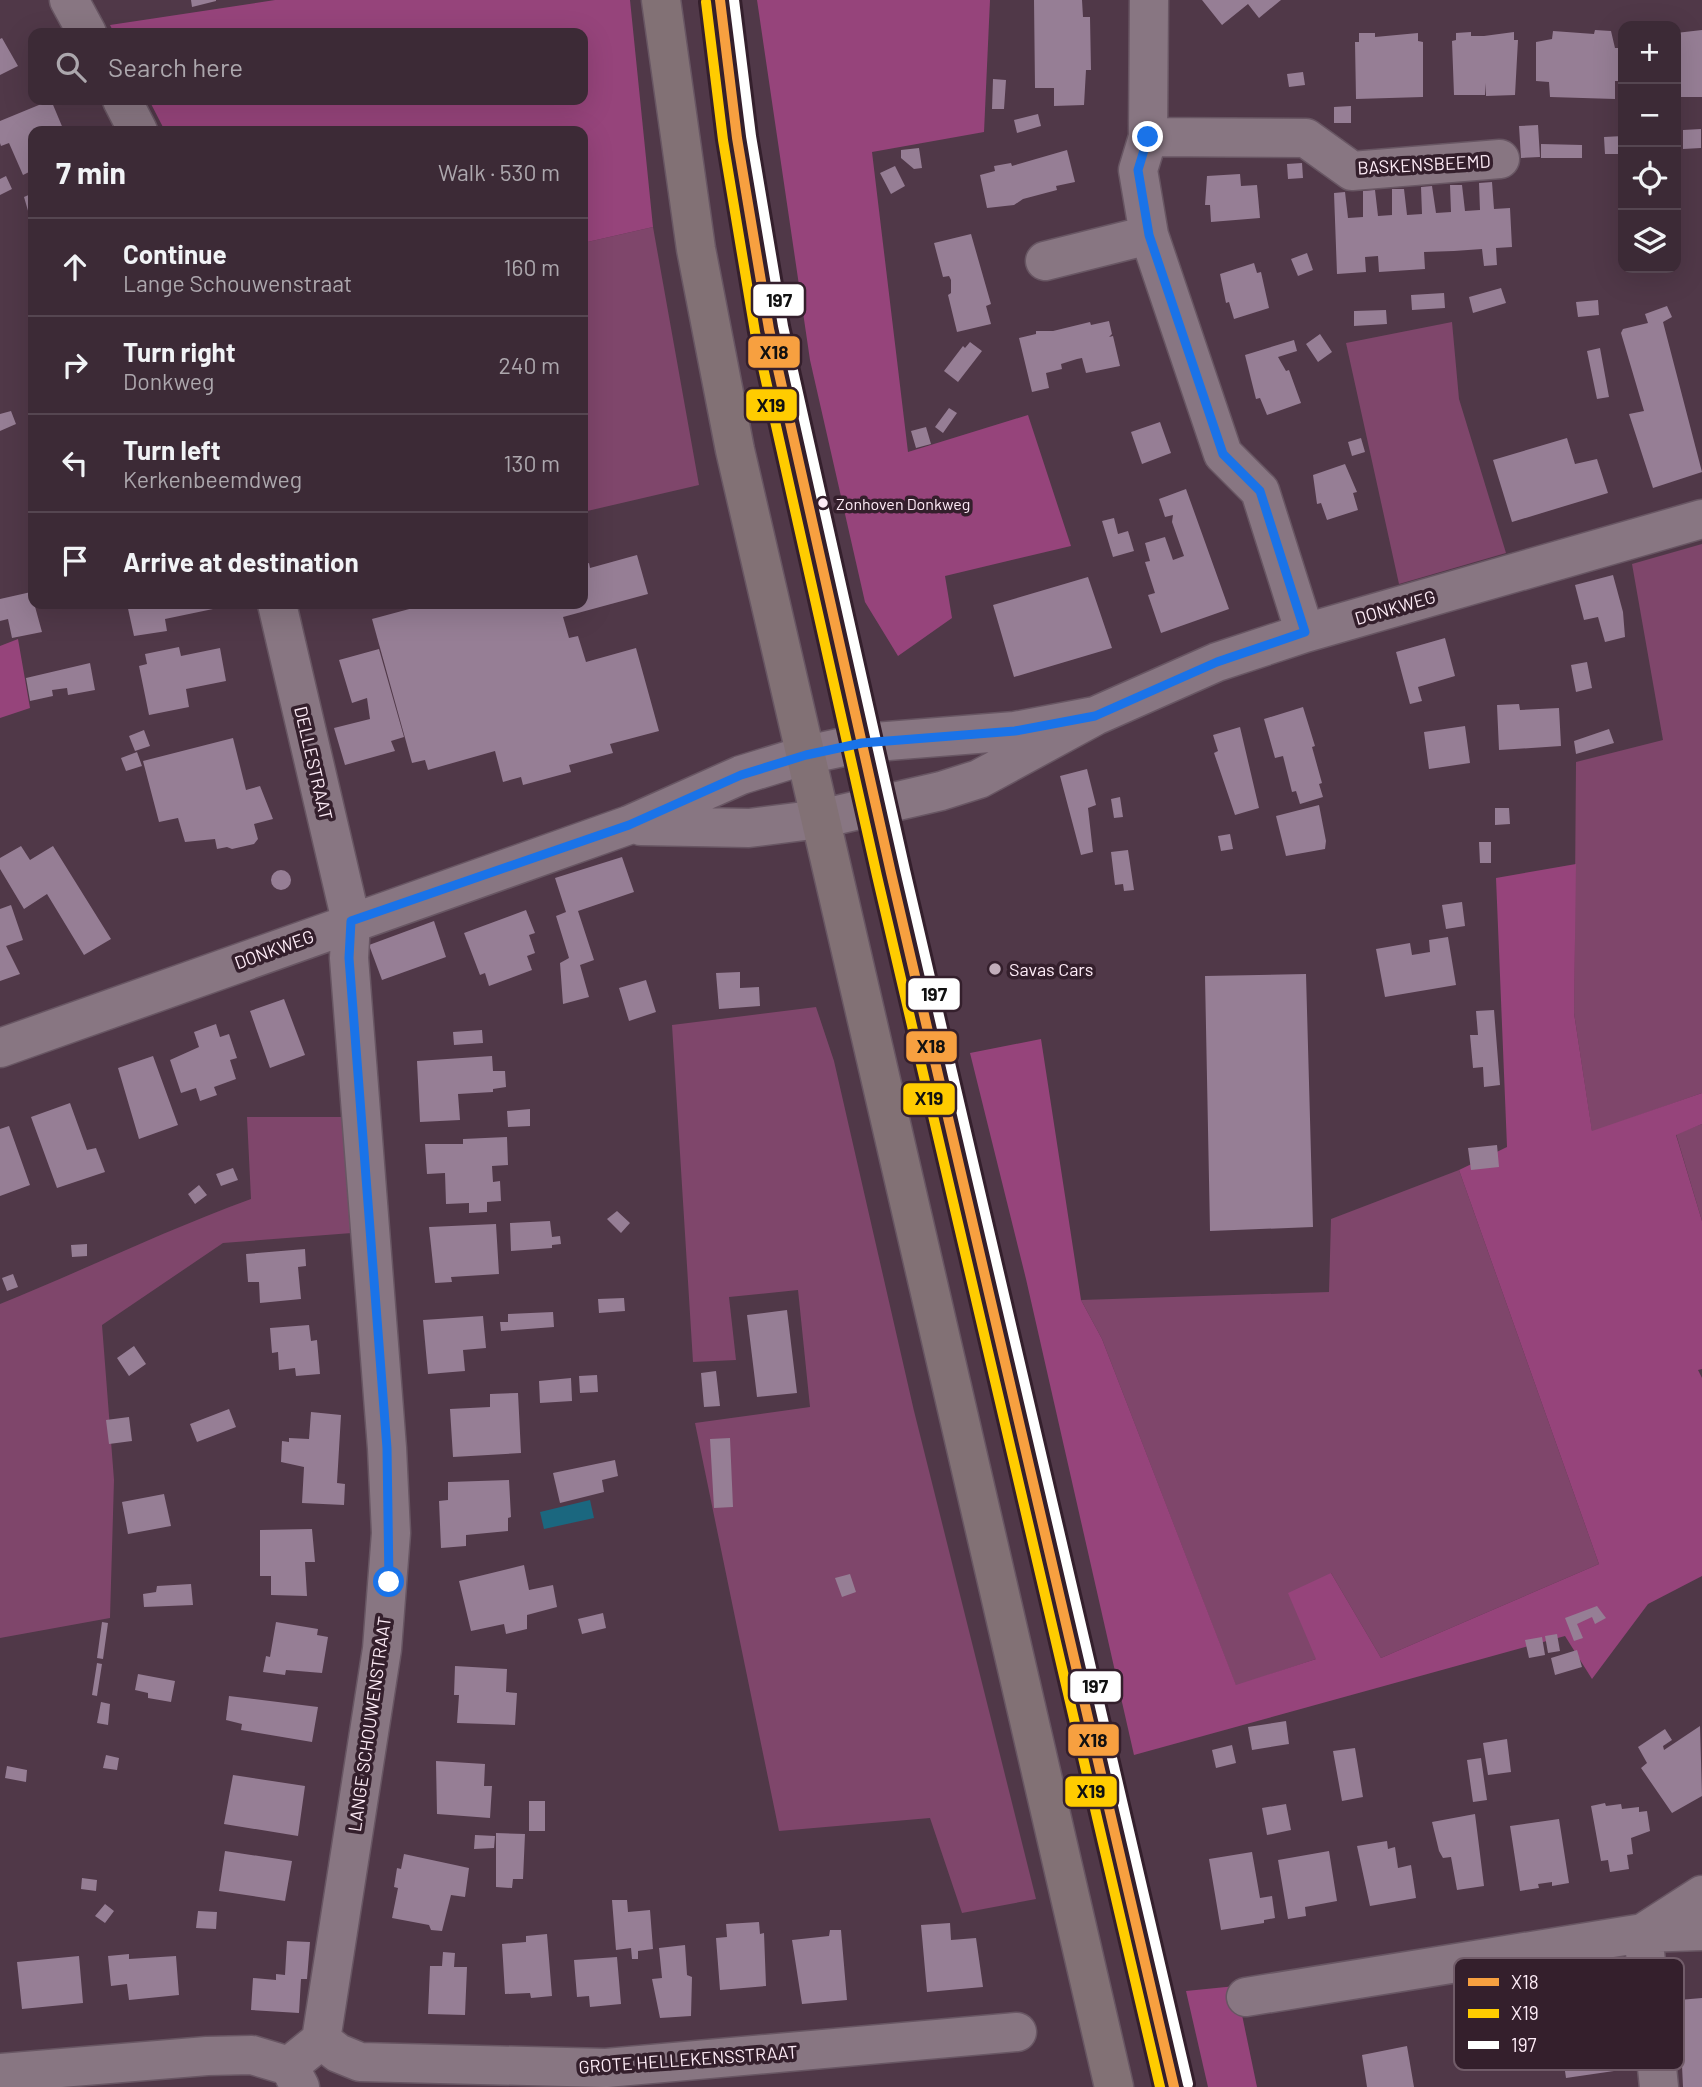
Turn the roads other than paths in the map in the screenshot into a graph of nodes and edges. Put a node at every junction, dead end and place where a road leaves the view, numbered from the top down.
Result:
1 (69, 0) edge
2 (661, 0) edge
3 (720, 0) edge
4 (1149, 0) edge
5 (84, 28) edge
6 (125, 105) edge
7 (135, 126) edge
8 (1148, 137) junction
9 (1500, 159) dead end
10 (1149, 235) junction
11 (1045, 261) dead end
12 (1702, 519) edge
13 (278, 609) edge
14 (1305, 632) junction
15 (1095, 716) junction
16 (862, 743) junction
17 (806, 755) junction
18 (879, 807) junction
19 (820, 819) junction
20 (629, 825) junction
21 (351, 921) junction
22 (0, 1048) edge
23 (1702, 1895) edge
24 (1702, 1931) edge
25 (1643, 1933) junction
26 (1488, 1958) edge
27 (1646, 1958) edge
28 (1454, 1963) edge
29 (1246, 1997) dead end
30 (1017, 2032) dead end
31 (321, 2040) junction
32 (0, 2073) edge
33 (295, 2076) edge
34 (608, 2078) edge
35 (1114, 2087) edge
36 (1174, 2087) edge

1 - 5 street
2 - 17 highway
3 - 16 highway
4 - 8 street
6 - 7 street
8 - 9 street, BASKENSBEEMD
8 - 10 street
10 - 11 street
10 - 14 street
12 - 14 street, DONKWEG
13 - 21 street, DELLESTRAAT
14 - 15 street, DONKWEG
15 - 16 street, DONKWEG
15 - 18 street, DONKWEG
16 - 17 street, DONKWEG
16 - 18 highway
17 - 19 highway
17 - 20 street, DONKWEG
18 - 19 street, DONKWEG
18 - 36 highway
19 - 20 street, DONKWEG
19 - 35 highway
20 - 21 street, DONKWEG
21 - 22 street, DONKWEG
21 - 31 street, LANGE SCHOUWENSTRAAT
23 - 25 street
24 - 25 street
25 - 26 street
25 - 27 street
28 - 29 street
30 - 34 street, GROTE HELLEKENSSTRAAT
31 - 33 street
31 - 34 street, GROTE HELLEKENSSTRAAT
32 - 33 street

